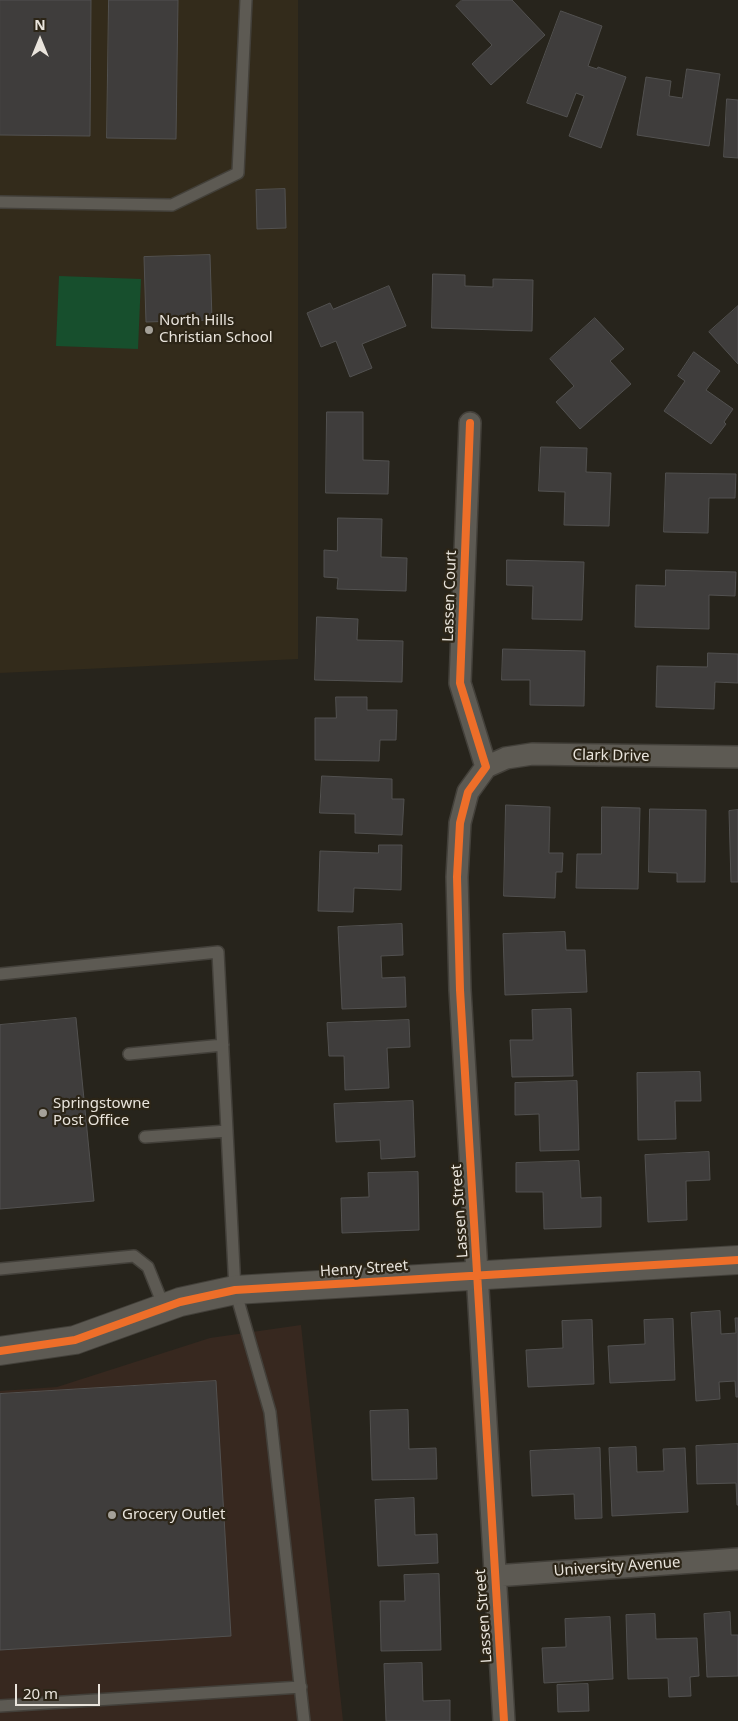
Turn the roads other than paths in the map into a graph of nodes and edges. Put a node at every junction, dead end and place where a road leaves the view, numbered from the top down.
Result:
1 (246, 0) edge
2 (0, 202) edge
3 (470, 423) dead end
4 (738, 757) edge
5 (486, 767) junction
6 (0, 974) edge
7 (223, 1045) junction
8 (129, 1054) dead end
9 (227, 1131) junction
10 (145, 1137) dead end
11 (738, 1260) edge
12 (0, 1269) edge
13 (478, 1275) junction
14 (235, 1290) junction
15 (164, 1308) junction
16 (0, 1351) edge
17 (738, 1559) edge
18 (495, 1576) junction
19 (301, 1686) junction
20 (0, 1706) edge
21 (304, 1721) edge
22 (504, 1721) edge

1 - 2 lane
3 - 5 street, Lassen Court
4 - 5 street, Clark Drive
5 - 13 street, Lassen Street
6 - 7 lane
7 - 8 lane
7 - 9 lane
9 - 10 lane
9 - 14 lane
11 - 13 street, Henry Street
12 - 15 lane
13 - 14 street, Henry Street
13 - 18 street, Lassen Street
14 - 15 street, Henry Street
14 - 19 lane
15 - 16 street, Henry Street
17 - 18 street, University Avenue
18 - 22 street, Lassen Street
19 - 20 lane
19 - 21 lane

